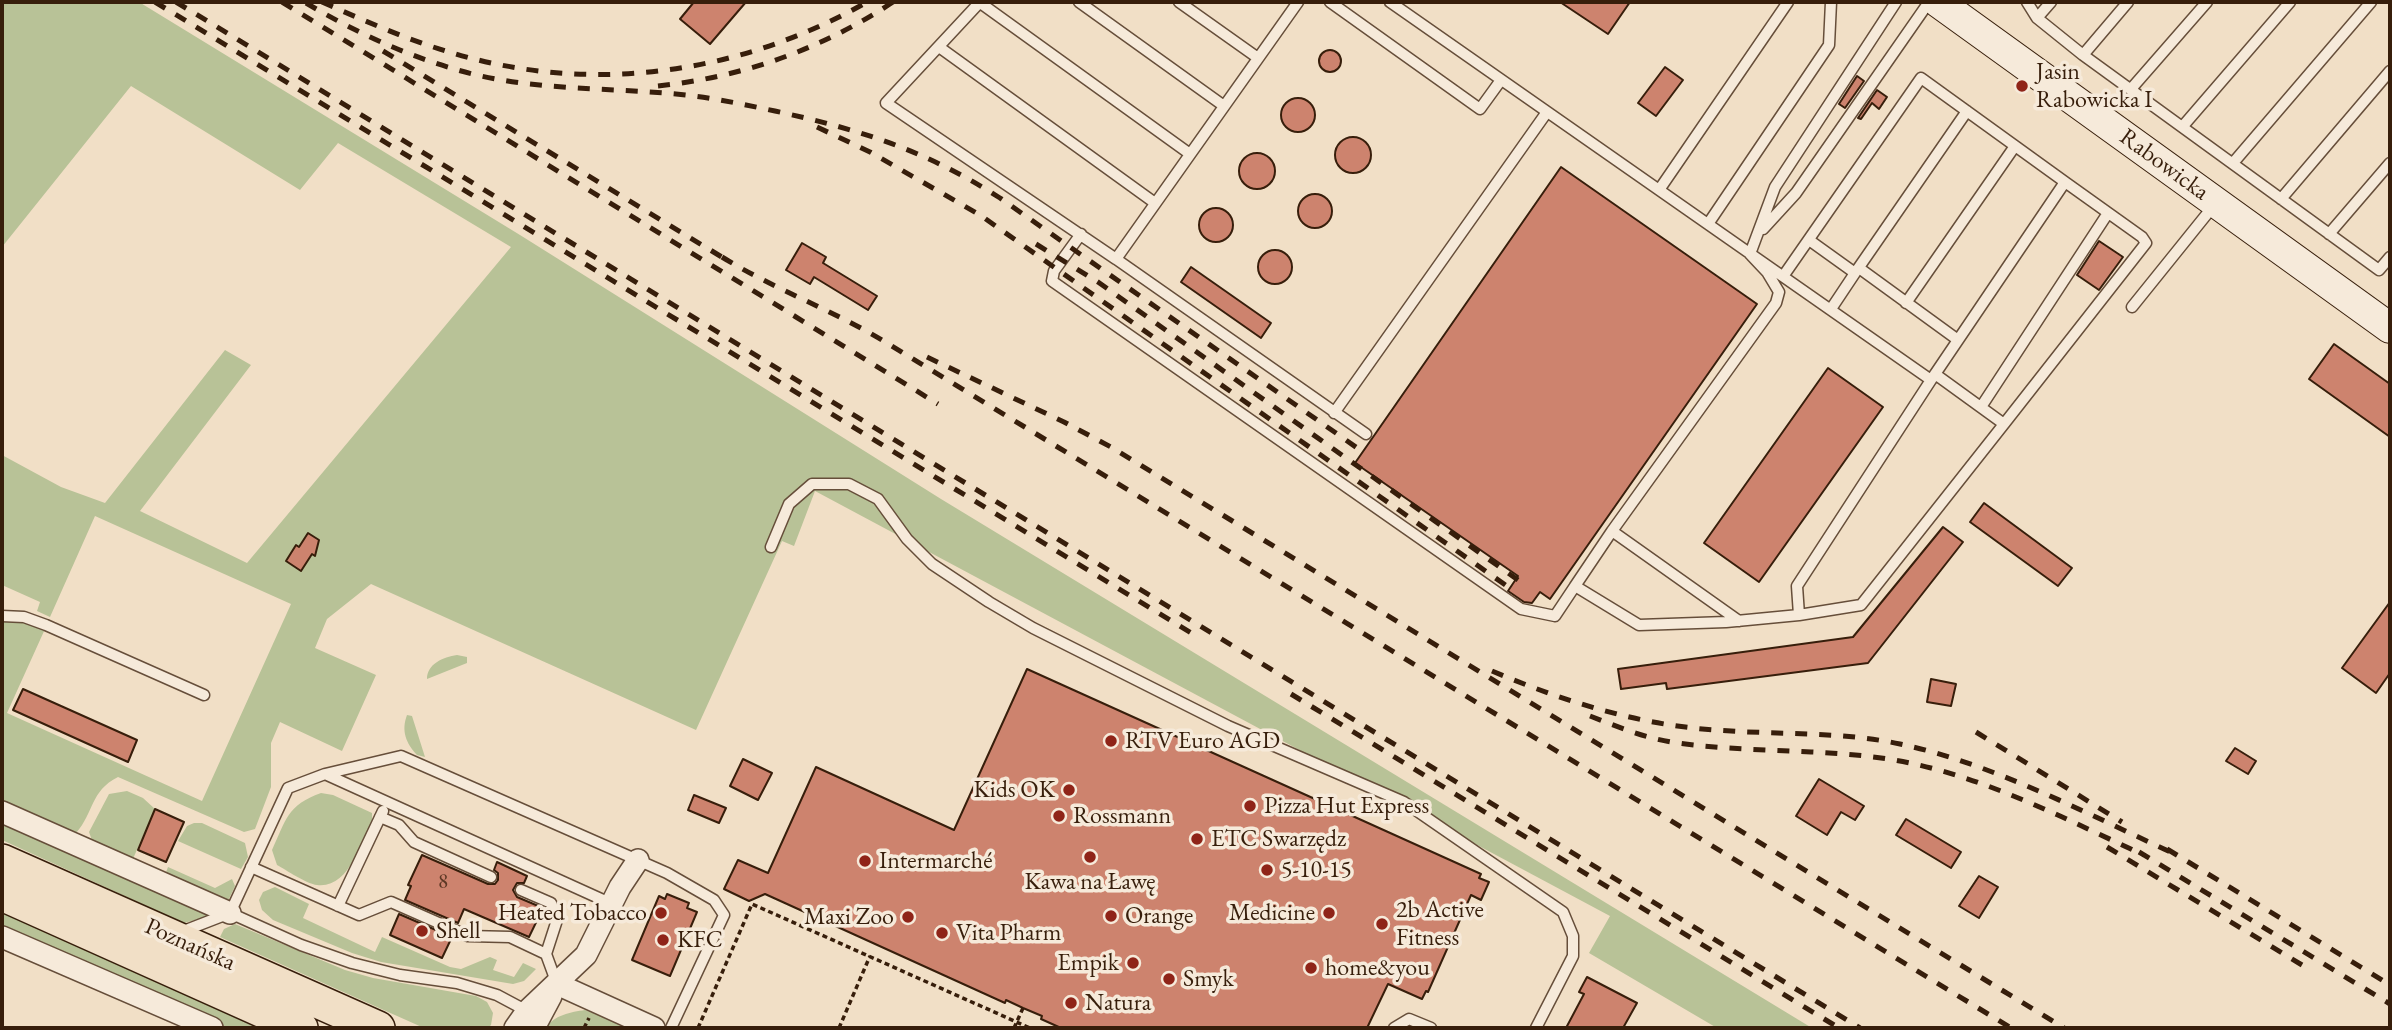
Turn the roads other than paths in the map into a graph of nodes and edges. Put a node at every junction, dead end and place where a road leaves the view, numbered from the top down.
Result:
1 (980, 2) edge
2 (1079, 2) edge
3 (1179, 2) edge
4 (1282, 2) edge
5 (1330, 2) edge
6 (1390, 2) edge
7 (1788, 2) edge
8 (1831, 2) edge
9 (1896, 2) edge
10 (1929, 2) edge
11 (1938, 2) edge
12 (2027, 2) edge
13 (2051, 2) edge
14 (2128, 2) edge
15 (2207, 2) edge
16 (2290, 2) edge
17 (2371, 2) edge
18 (1295, 6) edge
19 (2037, 18) junction
20 (939, 47) junction
21 (2083, 55) junction
22 (1258, 58) junction
23 (2390, 71) edge
24 (1502, 80) junction
25 (2131, 89) junction
26 (1224, 106) junction
27 (1967, 111) junction
28 (1547, 112) junction
29 (2183, 126) junction
30 (2015, 146) junction
31 (1190, 155) junction
32 (2233, 163) junction
33 (2390, 163) edge
34 (2066, 182) junction
35 (1659, 190) junction
36 (2281, 199) junction
37 (2217, 202) junction
38 (1155, 203) junction
39 (2108, 213) junction
40 (1708, 224) junction
41 (1081, 234) junction
42 (1759, 234) junction
43 (2329, 234) junction
44 (1809, 240) junction
45 (1750, 254) junction
46 (2390, 257) edge
47 (1116, 259) junction
48 (1857, 271) junction
49 (1784, 275) junction
50 (1906, 303) junction
51 (2132, 307) dead end
52 (1831, 309) junction
53 (2390, 328) edge
54 (1958, 340) junction
55 (1933, 377) junction
56 (1982, 407) junction
57 (1334, 412) junction
58 (2004, 424) junction
59 (1366, 434) dead end
60 (1612, 531) junction
61 (771, 547) dead end
62 (1575, 586) junction
63 (1799, 615) junction
64 (2, 616) edge
65 (1739, 621) junction
66 (204, 695) dead end
67 (325, 774) junction
68 (387, 802) junction
69 (2, 812) edge
70 (380, 817) junction
71 (638, 860) junction
72 (2, 861) edge
73 (251, 867) junction
74 (491, 877) dead end
75 (521, 890) dead end
76 (2, 894) edge
77 (612, 904) junction
78 (338, 906) junction
79 (230, 913) junction
80 (170, 936) junction
81 (2, 937) edge
82 (546, 954) junction
83 (557, 984) junction
84 (525, 1022) edge
85 (212, 1028) edge
86 (301, 1028) edge
87 (378, 1028) edge
88 (654, 1028) edge
89 (671, 1028) edge
90 (1394, 1028) edge
91 (1431, 1028) edge
92 (1536, 1028) edge

1 - 20 lane
1 - 31 lane
2 - 26 lane
3 - 22 lane
4 - 18 lane
5 - 24 lane
6 - 24 lane
7 - 35 lane
8 - 40 lane
9 - 42 lane
10 - 42 lane
11 - 37 street, Rabowicka
12 - 19 lane
13 - 19 lane
14 - 21 lane
15 - 25 lane
16 - 29 lane
17 - 32 lane
18 - 22 lane
19 - 21 lane
20 - 38 lane
20 - 41 lane
21 - 25 lane
22 - 26 lane
23 - 36 lane
24 - 28 lane
25 - 29 lane
26 - 31 lane
27 - 30 lane
27 - 44 lane
27 - 48 lane
28 - 35 lane
28 - 57 lane
29 - 32 lane
30 - 34 lane
30 - 50 lane
31 - 38 lane
32 - 36 lane
33 - 43 lane
34 - 39 lane
34 - 54 lane
35 - 40 lane
36 - 43 lane
37 - 51 lane
37 - 53 street, Rabowicka
38 - 47 lane
39 - 56 lane
39 - 58 lane
40 - 45 lane
41 - 47 lane
41 - 62 lane
42 - 45 lane
43 - 46 lane
44 - 48 lane
44 - 49 lane
45 - 49 lane
45 - 60 lane
47 - 57 lane
48 - 50 lane
48 - 52 lane
49 - 52 lane
50 - 54 lane
52 - 55 lane
54 - 55 lane
55 - 56 lane
55 - 63 lane
56 - 58 lane
57 - 59 lane
58 - 63 lane
60 - 62 lane
60 - 65 lane
61 - 92 lane
62 - 65 lane
63 - 65 lane
64 - 66 lane
67 - 68 lane
67 - 71 lane
67 - 73 lane
68 - 70 lane
68 - 77 lane
69 - 79 street
70 - 74 lane
70 - 78 lane
71 - 77 street
71 - 89 lane
72 - 80 main road, Poznańska
73 - 78 lane
73 - 79 lane
75 - 82 lane
76 - 86 main road, Poznańska
77 - 83 street
78 - 82 lane
79 - 80 lane
79 - 84 lane
80 - 87 main road, Poznańska
81 - 85 street
82 - 83 lane
83 - 84 street
83 - 88 street
90 - 91 lane

